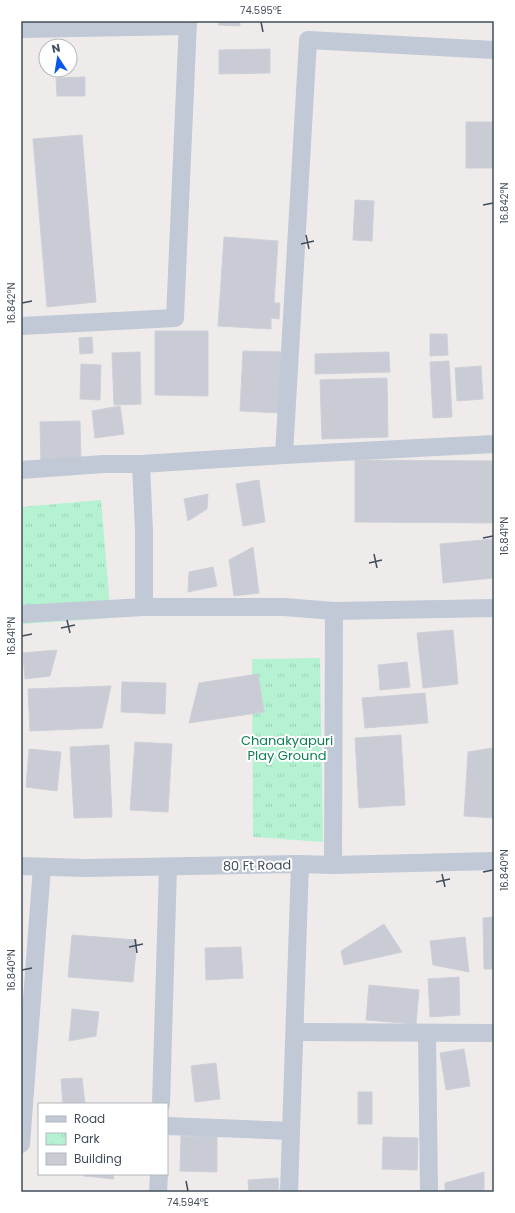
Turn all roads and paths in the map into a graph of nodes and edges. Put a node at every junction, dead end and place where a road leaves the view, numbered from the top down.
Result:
1 (188, 23) edge
2 (21, 29) edge
3 (494, 50) edge
4 (21, 326) edge
5 (494, 444) edge
6 (284, 455) junction
7 (141, 464) junction
8 (21, 470) edge
9 (144, 608) junction
10 (494, 608) edge
11 (334, 611) junction
12 (21, 614) edge
13 (494, 861) edge
14 (300, 864) junction
15 (333, 865) junction
16 (21, 866) edge
17 (168, 866) junction
18 (42, 867) junction
19 (295, 1032) junction
20 (427, 1033) junction
21 (494, 1033) edge
22 (161, 1103) edge
23 (28, 1119) edge
24 (168, 1126) edge
25 (291, 1131) junction
26 (21, 1144) edge
27 (158, 1175) edge
28 (158, 1192) edge
29 (289, 1192) edge
30 (429, 1192) edge

1 - 2 street
1 - 4 street
3 - 6 street
5 - 6 street
6 - 7 street
7 - 8 street
7 - 9 street
9 - 11 street
9 - 12 street
10 - 11 street
11 - 15 street
13 - 15 street, 80 Ft Road
14 - 15 street, 80 Ft Road
14 - 17 street, 80 Ft Road
14 - 19 street
16 - 18 street, 80 Ft Road
17 - 18 street, 80 Ft Road
17 - 22 street
18 - 23 street
19 - 20 street
19 - 25 street
20 - 21 street
20 - 30 street
23 - 26 street
24 - 25 street
25 - 29 street
27 - 28 street

